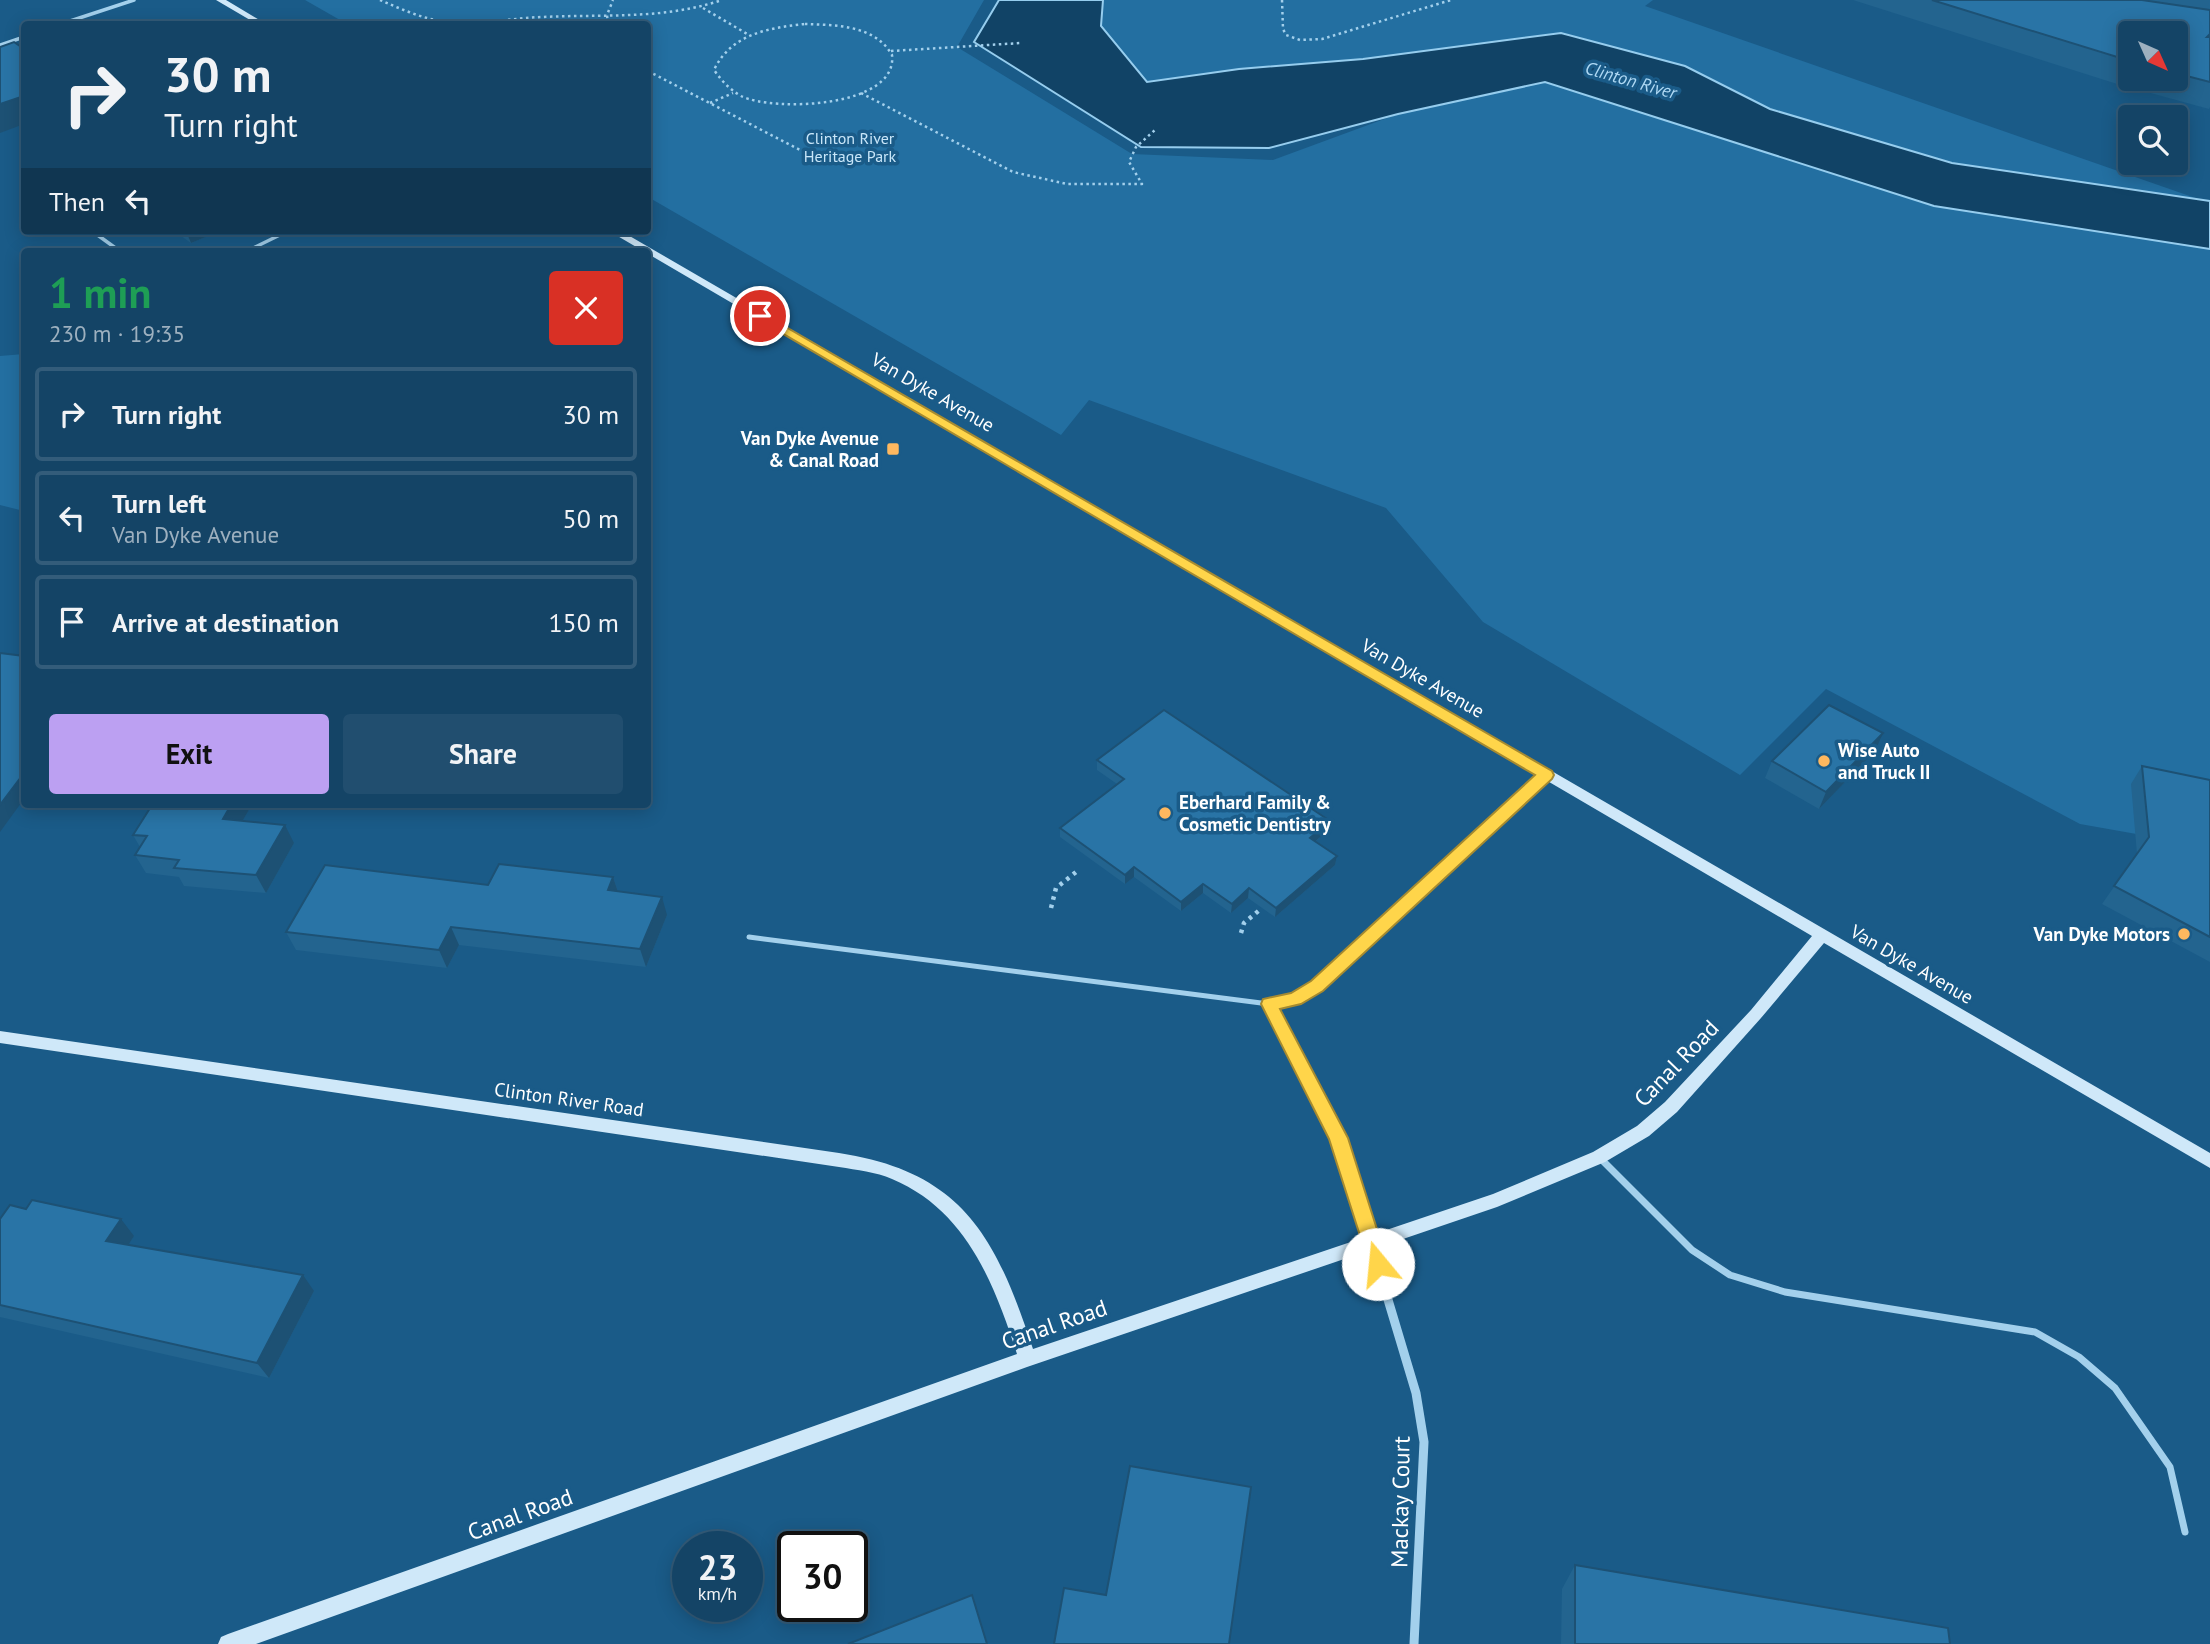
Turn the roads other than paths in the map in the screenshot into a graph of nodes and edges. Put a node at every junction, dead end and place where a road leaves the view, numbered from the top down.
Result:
1 (134, 0) edge
2 (220, 0) edge
3 (70, 21) edge
4 (257, 21) edge
5 (21, 38) edge
6 (0, 45) edge
7 (98, 235) edge
8 (280, 235) edge
9 (621, 235) edge
10 (115, 248) edge
11 (253, 248) edge
12 (643, 248) edge
13 (651, 253) edge
14 (1546, 775) junction
15 (1821, 936) junction
16 (749, 937) dead end
17 (1269, 1004) junction
18 (0, 1037) edge
19 (1599, 1157) junction
20 (2210, 1161) edge
21 (1371, 1242) junction
22 (1027, 1359) junction
23 (2185, 1532) dead end
24 (228, 1644) edge
25 (1414, 1644) edge

1 - 3 lane
2 - 4 street
5 - 6 lane
7 - 10 lane
8 - 11 lane
9 - 12 street, Van Dyke Avenue
13 - 14 street, Van Dyke Avenue
14 - 15 street, Van Dyke Avenue
14 - 17 lane
15 - 19 street, Canal Road
15 - 20 street, Van Dyke Avenue
16 - 17 lane
17 - 21 lane
18 - 22 street, Clinton River Road
19 - 21 street, Canal Road
19 - 23 lane
21 - 22 street, Canal Road
21 - 25 street, Mackay Court
22 - 24 street, Canal Road

